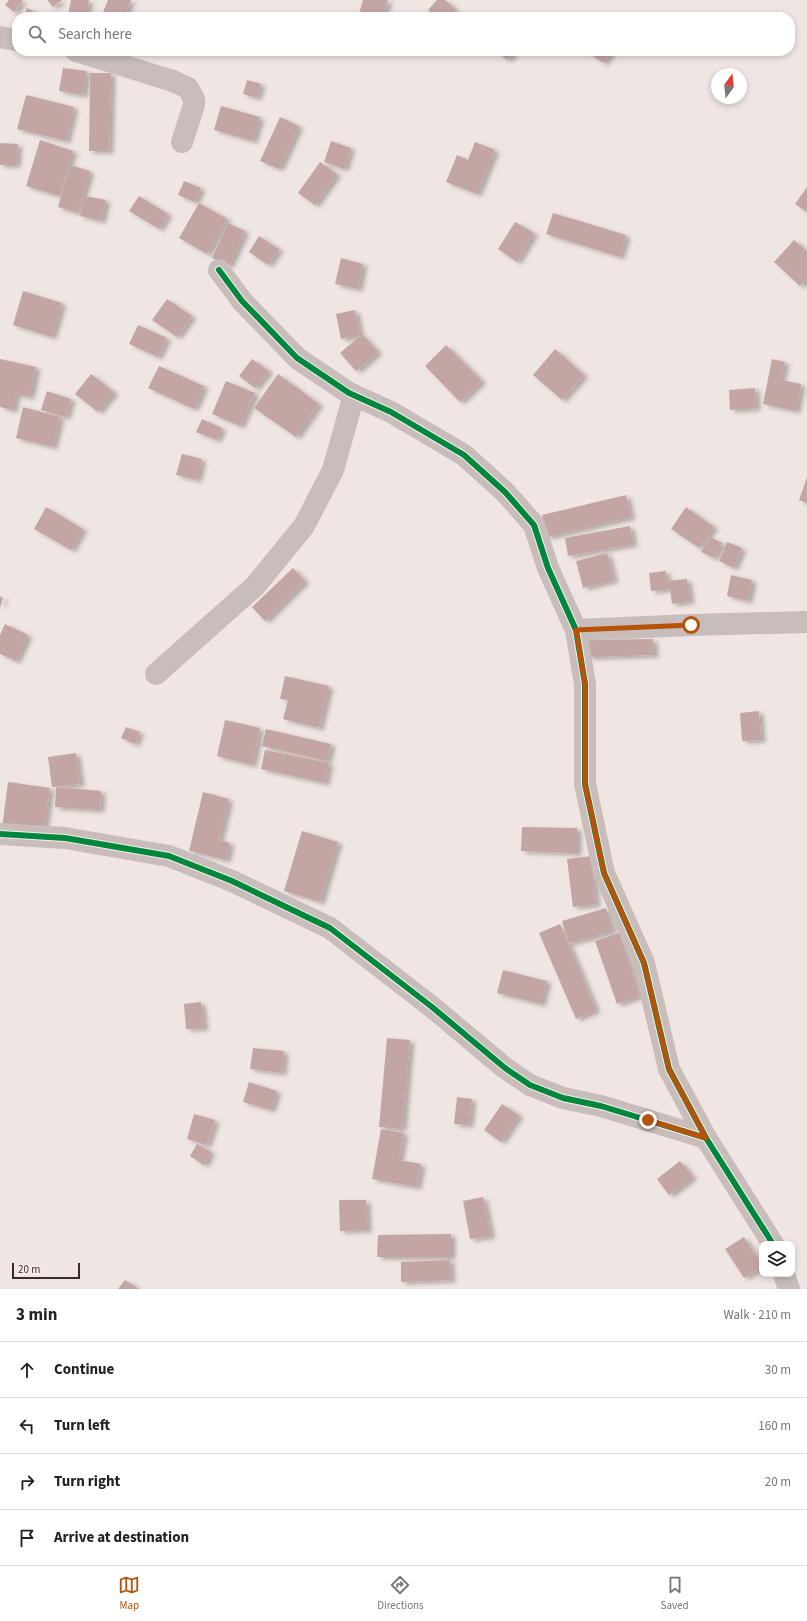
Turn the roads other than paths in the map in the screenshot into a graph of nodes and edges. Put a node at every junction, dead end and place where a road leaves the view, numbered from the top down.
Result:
1 (0, 37) edge
2 (12, 39) edge
3 (92, 56) edge
4 (182, 142) dead end
5 (219, 270) dead end
6 (354, 395) junction
7 (807, 622) edge
8 (576, 630) junction
9 (156, 674) dead end
10 (0, 834) edge
11 (706, 1138) junction
12 (771, 1241) edge
13 (785, 1277) edge
14 (789, 1289) edge

1 - 2 street
3 - 4 street
5 - 6 street
6 - 8 street
6 - 9 street
7 - 8 street
8 - 11 street
10 - 11 street
11 - 12 street
13 - 14 street

